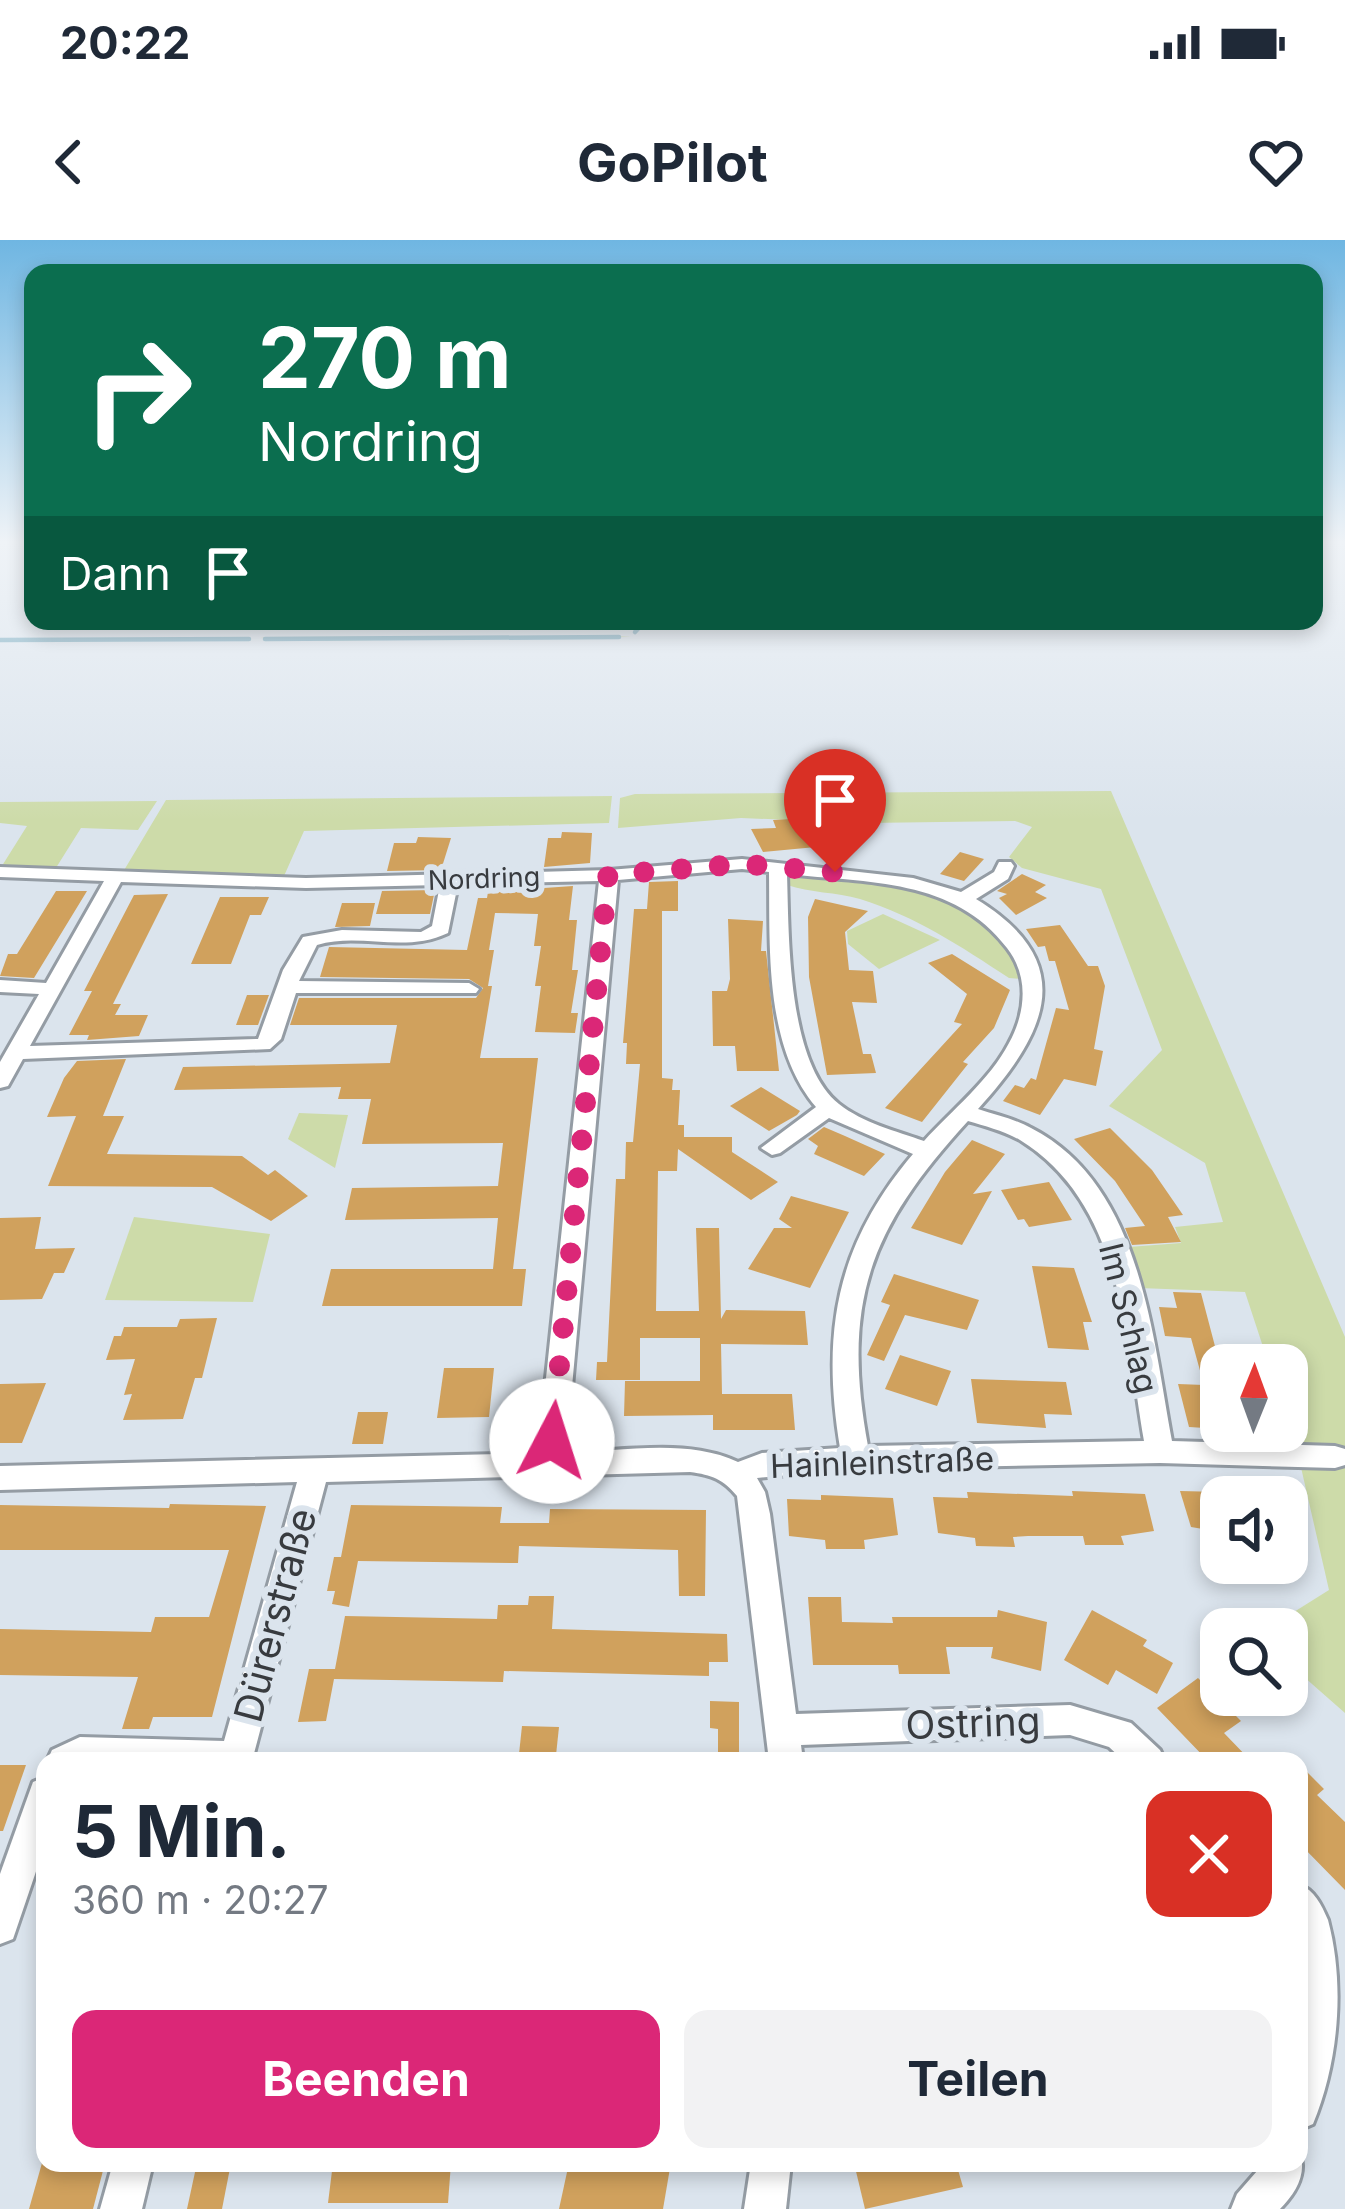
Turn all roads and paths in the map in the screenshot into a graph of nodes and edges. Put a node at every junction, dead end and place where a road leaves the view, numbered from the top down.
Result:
1 (778, 866) junction
2 (1005, 866) dead end
3 (0, 872) edge
4 (608, 875) junction
5 (114, 879) junction
6 (449, 880) junction
7 (963, 899) junction
8 (0, 986) edge
9 (289, 987) junction
10 (52, 989) junction
11 (469, 989) dead end
12 (16, 1054) junction
13 (0, 1082) edge
14 (829, 1108) junction
15 (967, 1113) junction
16 (772, 1148) dead end
17 (930, 1152) junction
18 (1160, 1452) junction
19 (1336, 1457) dead end
20 (856, 1458) junction
21 (550, 1463) junction
22 (315, 1469) junction
23 (736, 1474) junction
24 (0, 1478) edge
25 (786, 1745) edge
26 (238, 1752) edge
27 (1138, 1752) edge
28 (36, 1821) edge
29 (1308, 1916) edge
30 (0, 1926) edge
31 (1308, 2077) edge
32 (131, 2172) edge
33 (770, 2172) edge
34 (1282, 2172) edge
35 (122, 2209) edge
36 (764, 2209) edge
37 (1252, 2209) edge

1 - 4 street, Nordring
1 - 7 street, Nordring
1 - 14 street
2 - 7 street
3 - 5 street, Nordring
4 - 6 street, Nordring
4 - 21 street
5 - 6 street, Nordring
5 - 10 street
6 - 9 street
7 - 15 street, Nordring
8 - 10 street
9 - 11 street
9 - 12 street
10 - 12 street
12 - 13 street
14 - 16 street
14 - 17 street
15 - 17 street, Nordring
15 - 18 street, Im Schlag
17 - 20 street, Nordring
18 - 19 street, Hainleinstraße
18 - 20 street, Hainleinstraße
20 - 23 street, Hainleinstraße
21 - 22 street, Hainleinstraße
21 - 23 street, Hainleinstraße
22 - 24 street, Hainleinstraße
22 - 26 street, Dürerstraße
23 - 25 street, Ostring
25 - 27 street, Ostring
28 - 30 street
29 - 31 street
32 - 35 street
33 - 36 street
34 - 37 street

